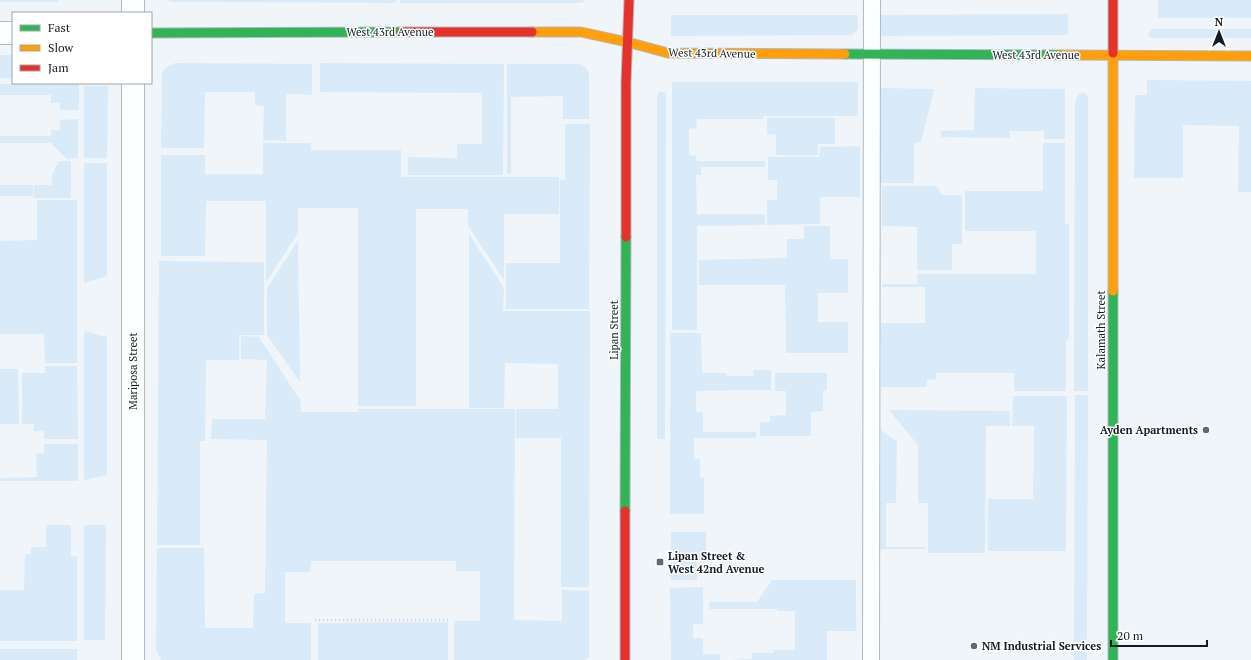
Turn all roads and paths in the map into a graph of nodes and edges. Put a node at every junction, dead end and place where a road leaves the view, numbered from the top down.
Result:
1 (133, 0) edge
2 (629, 0) edge
3 (872, 0) edge
4 (1113, 0) edge
5 (133, 12) edge
6 (0, 32) edge
7 (12, 32) edge
8 (152, 32) edge
9 (627, 42) junction
10 (872, 54) junction
11 (1113, 55) junction
12 (1251, 56) edge
13 (133, 84) edge
14 (315, 620) dead end
15 (451, 620) dead end
16 (133, 660) edge
17 (625, 660) edge
18 (871, 660) edge
19 (1113, 660) edge

1 - 5 street
2 - 9 street, Lipan Street
3 - 10 lane
4 - 11 street, Kalamath Street
6 - 7 street
8 - 9 street, West 43rd Avenue
9 - 10 street, West 43rd Avenue
9 - 17 street, Lipan Street
10 - 11 street, West 43rd Avenue
10 - 18 lane
11 - 12 street, West 43rd Avenue
11 - 19 street, Kalamath Street
13 - 16 street, Mariposa Street
14 - 15 path

